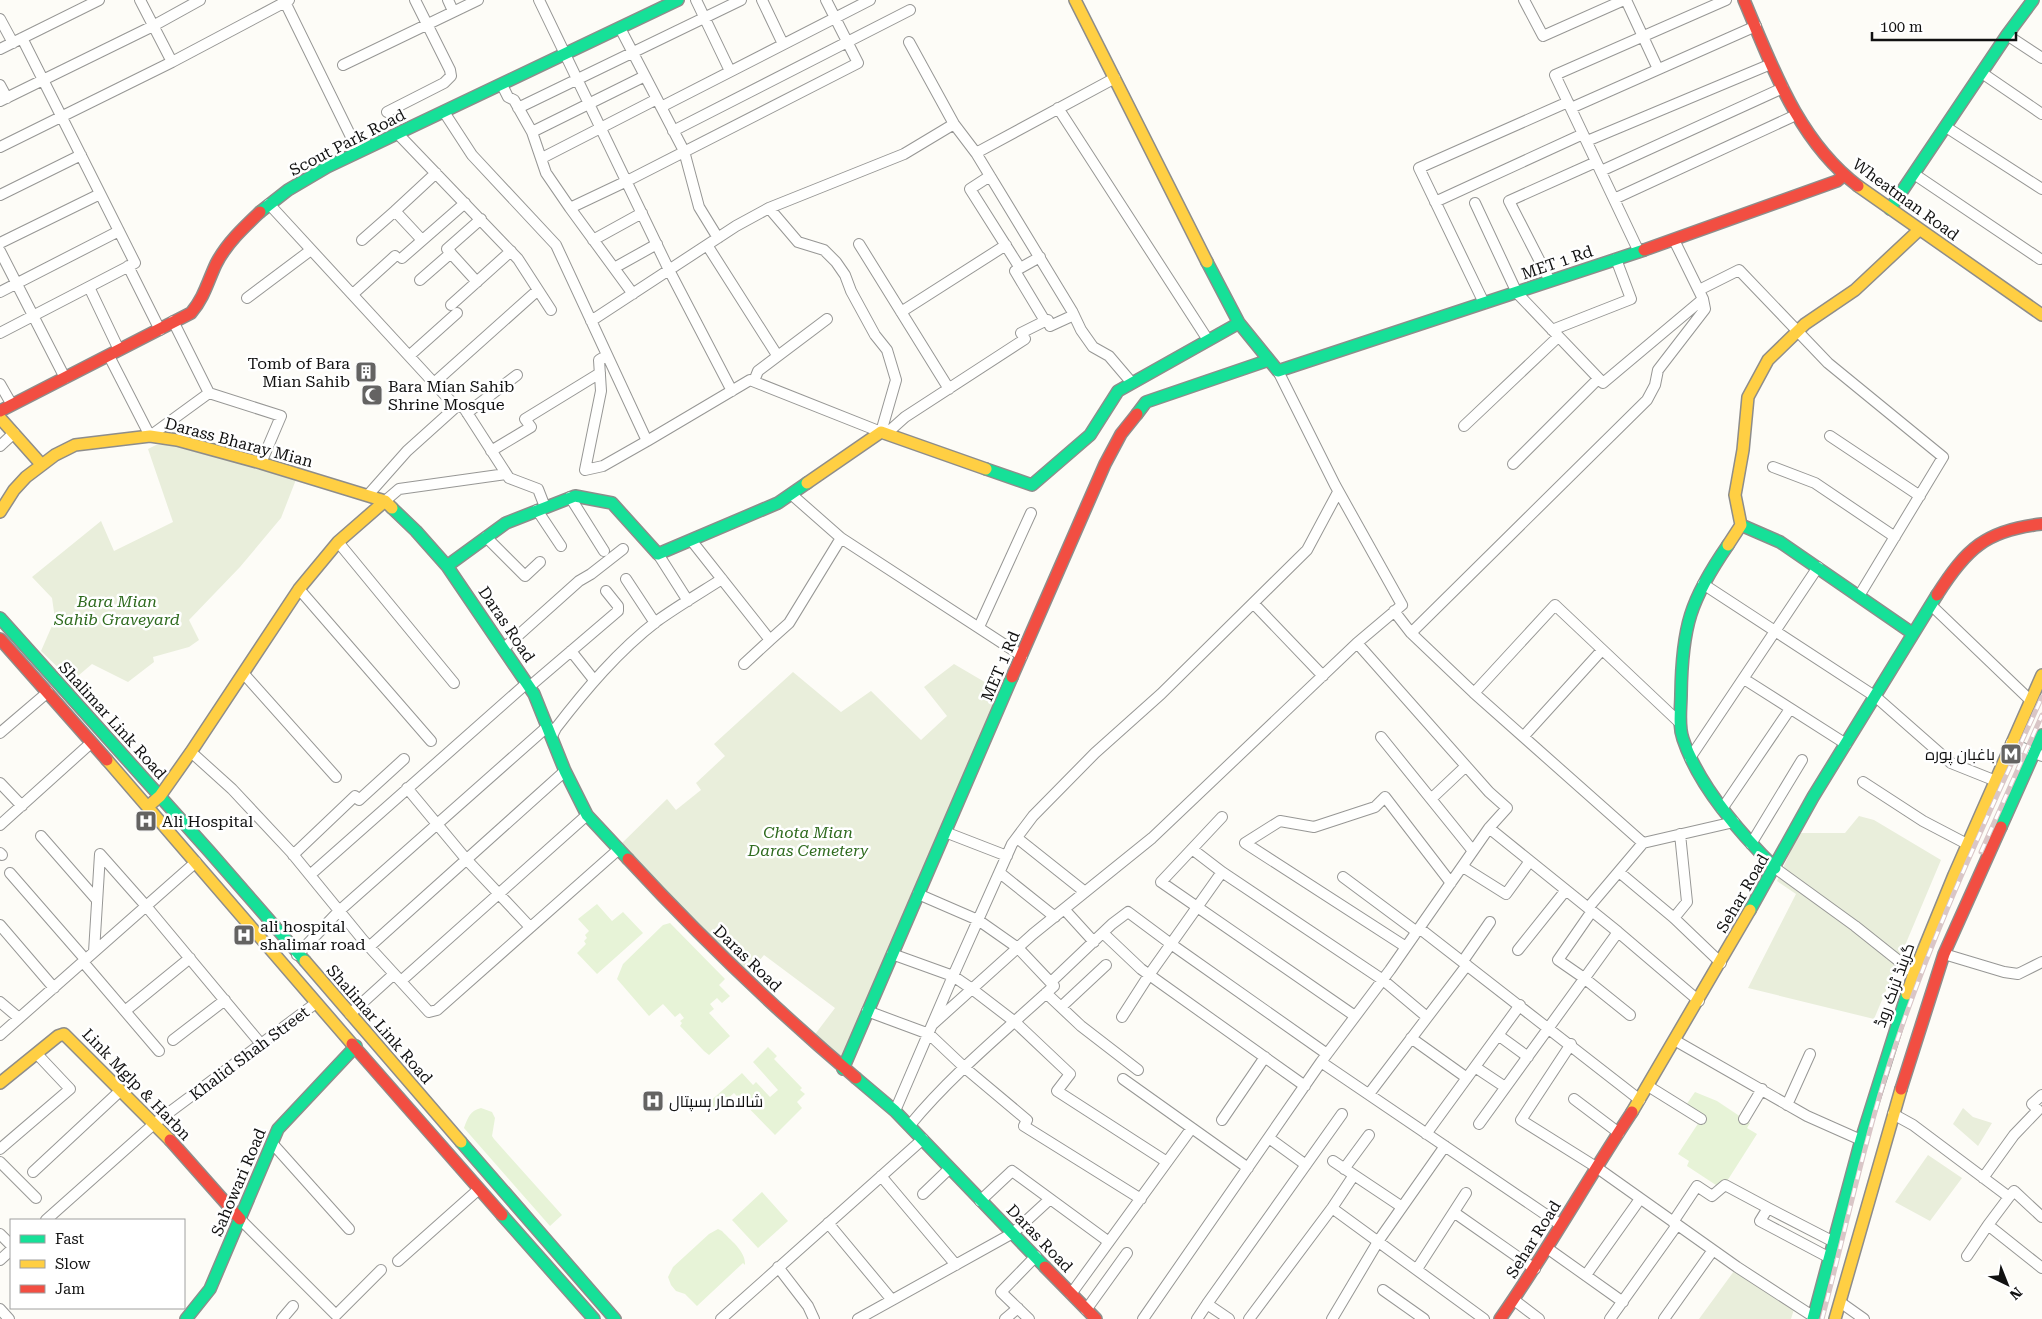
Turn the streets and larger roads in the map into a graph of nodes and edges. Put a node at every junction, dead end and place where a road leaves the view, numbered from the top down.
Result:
1 (99, 0) edge
2 (140, 0) edge
3 (200, 0) edge
4 (415, 0) edge
5 (448, 0) edge
6 (478, 0) edge
7 (539, 0) edge
8 (678, 0) edge
9 (696, 0) edge
10 (741, 0) edge
11 (762, 0) edge
12 (826, 0) edge
13 (870, 0) edge
14 (1075, 0) edge
15 (1524, 0) edge
16 (1625, 0) edge
17 (1726, 0) edge
18 (1744, 0) edge
19 (2032, 0) edge
20 (286, 1) edge
21 (910, 10) dead end
22 (453, 12) junction
23 (835, 17) junction
24 (0, 18) edge
25 (704, 18) junction
26 (426, 24) junction
27 (153, 26) junction
28 (1756, 26) junction
29 (620, 28) junction
30 (1642, 35) junction
31 (2007, 35) junction
32 (18, 40) junction
33 (847, 41) junction
34 (909, 42) dead end
35 (783, 44) junction
36 (0, 49) edge
37 (632, 52) junction
38 (567, 54) junction
39 (2042, 58) edge
40 (172, 62) junction
41 (1771, 64) junction
42 (343, 65) dead end
43 (1658, 69) junction
44 (730, 71) junction
45 (1982, 73) junction
46 (645, 76) junction
47 (1114, 78) junction
48 (578, 79) junction
49 (43, 80) junction
50 (0, 84) edge
51 (502, 85) junction
52 (1783, 88) junction
53 (3, 100) edge
54 (590, 103) junction
55 (659, 103) junction
56 (1569, 105) junction
57 (518, 108) junction
58 (1058, 108) junction
59 (388, 112) dead end
60 (444, 112) junction
61 (2042, 114) edge
62 (1796, 115) junction
63 (62, 116) junction
64 (954, 124) junction
65 (602, 127) junction
66 (1946, 127) junction
67 (673, 131) junction
68 (532, 132) junction
69 (398, 134) junction
70 (1585, 138) junction
71 (0, 146) edge
72 (358, 151) junction
73 (684, 151) junction
74 (976, 153) junction
75 (81, 155) junction
76 (542, 158) junction
77 (1599, 166) junction
78 (436, 173) junction
79 (1914, 174) junction
80 (1844, 175) junction
81 (990, 176) junction
82 (627, 181) junction
83 (2042, 190) edge
84 (100, 194) junction
85 (0, 195) edge
86 (1614, 199) junction
87 (465, 202) junction
88 (1435, 202) junction
89 (1475, 203) dead end
90 (269, 204) junction
91 (570, 208) junction
92 (770, 208) junction
93 (1890, 209) junction
94 (395, 210) junction
95 (642, 212) junction
96 (481, 219) junction
97 (1919, 230) junction
98 (119, 231) junction
99 (718, 238) junction
100 (362, 240) dead end
101 (422, 240) junction
102 (593, 240) junction
103 (1674, 240) junction
104 (0, 243) edge
105 (658, 244) junction
106 (859, 244) dead end
107 (707, 245) junction
108 (1006, 245) junction
109 (0, 250) edge
110 (312, 250) junction
111 (511, 251) junction
112 (1639, 252) junction
113 (451, 253) junction
114 (1040, 257) junction
115 (1616, 259) junction
116 (2040, 259) dead end
117 (128, 266) junction
118 (614, 268) junction
119 (1020, 268) junction
120 (669, 270) junction
121 (420, 280) dead end
122 (1550, 281) junction
123 (477, 282) junction
124 (17, 284) junction
125 (88, 287) junction
126 (538, 290) junction
127 (0, 292) edge
128 (1517, 293) junction
129 (352, 294) junction
130 (633, 294) junction
131 (1701, 295) junction
132 (247, 298) dead end
133 (1484, 303) junction
134 (551, 310) dead end
135 (900, 312) junction
136 (1074, 315) junction
137 (2042, 315) edge
138 (33, 316) junction
139 (827, 319) dead end
140 (174, 321) junction
141 (591, 321) junction
142 (1045, 321) junction
143 (1239, 323) junction
144 (160, 330) junction
145 (1798, 332) junction
146 (0, 333) edge
147 (1555, 333) junction
148 (1208, 340) junction
149 (119, 350) junction
150 (607, 355) junction
151 (777, 355) junction
152 (109, 356) junction
153 (409, 356) junction
154 (1269, 360) junction
155 (1278, 371) junction
156 (600, 373) junction
157 (517, 375) dead end
158 (65, 378) junction
159 (1598, 379) junction
160 (754, 381) junction
161 (434, 383) junction
162 (1132, 383) junction
163 (0, 384) edge
164 (949, 389) junction
165 (732, 391) junction
166 (209, 392) junction
167 (12, 405) junction
168 (456, 407) junction
169 (0, 411) edge
170 (467, 413) junction
171 (0, 418) edge
172 (1464, 426) dead end
173 (14, 433) junction
174 (884, 433) junction
175 (150, 436) junction
176 (1830, 436) dead end
177 (647, 441) junction
178 (0, 446) edge
179 (491, 451) junction
180 (261, 463) junction
181 (41, 464) junction
182 (1513, 464) dead end
183 (1773, 467) dead end
184 (506, 474) junction
185 (1338, 492) junction
186 (791, 494) junction
187 (1920, 496) junction
188 (570, 497) junction
189 (376, 498) junction
190 (541, 508) junction
191 (0, 512) edge
192 (1030, 513) dead end
193 (2042, 524) edge
194 (1741, 525) junction
195 (486, 537) junction
196 (1895, 537) junction
197 (841, 538) junction
198 (691, 540) junction
199 (338, 542) junction
200 (561, 546) dead end
201 (623, 549) dead end
202 (604, 551) dead end
203 (658, 554) junction
204 (540, 562) dead end
205 (447, 566) junction
206 (1818, 567) junction
207 (626, 579) dead end
208 (722, 579) junction
209 (1703, 584) junction
210 (299, 589) junction
211 (606, 591) dead end
212 (1859, 596) junction
213 (688, 601) junction
214 (1254, 604) junction
215 (1932, 606) junction
216 (1394, 611) junction
217 (0, 618) edge
218 (655, 623) junction
219 (979, 627) junction
220 (1776, 632) junction
221 (1411, 633) junction
222 (1912, 633) junction
223 (0, 638) edge
224 (770, 640) junction
225 (1357, 643) junction
226 (504, 648) junction
227 (1602, 650) junction
228 (571, 652) junction
229 (1022, 656) junction
230 (744, 664) dead end
231 (244, 674) junction
232 (2042, 675) edge
233 (1323, 676) junction
234 (1744, 679) junction
235 (594, 680) junction
236 (454, 683) dead end
237 (528, 685) junction
238 (48, 692) junction
239 (1474, 693) junction
240 (1876, 697) junction
241 (2030, 700) junction
242 (1790, 709) junction
243 (1680, 723) junction
244 (550, 731) junction
245 (0, 733) edge
246 (2042, 735) edge
247 (1524, 736) junction
248 (1381, 737) dead end
249 (431, 741) dead end
250 (91, 743) junction
251 (2012, 743) junction
252 (1846, 744) junction
253 (191, 752) junction
254 (2038, 754) edge
255 (1690, 758) junction
256 (404, 759) dead end
257 (1802, 760) dead end
258 (1466, 766) junction
259 (565, 772) junction
260 (336, 777) dead end
261 (1996, 781) junction
262 (1863, 782) dead end
263 (0, 783) edge
264 (407, 788) junction
265 (160, 796) junction
266 (1431, 799) junction
267 (22, 806) junction
268 (148, 806) junction
269 (1722, 809) junction
270 (587, 815) junction
271 (1222, 817) dead end
272 (1734, 822) junction
273 (438, 823) junction
274 (0, 825) edge
275 (1490, 828) junction
276 (945, 832) junction
277 (1680, 834) junction
278 (41, 836) dead end
279 (1017, 838) junction
280 (1643, 843) junction
281 (1751, 844) junction
282 (1967, 844) junction
283 (619, 849) junction
284 (1192, 849) junction
285 (1474, 851) junction
286 (294, 855) junction
287 (1007, 856) junction
288 (466, 859) junction
289 (1530, 861) junction
290 (196, 862) junction
291 (1463, 867) junction
292 (1775, 868) junction
293 (1222, 872) junction
294 (1619, 872) junction
295 (10, 873) dead end
296 (1000, 873) junction
297 (310, 875) junction
298 (1343, 877) dead end
299 (1451, 882) junction
300 (1566, 890) junction
301 (1086, 892) junction
302 (499, 894) junction
303 (918, 894) junction
304 (97, 900) junction
305 (146, 906) junction
306 (1197, 908) junction
307 (1064, 909) junction
308 (1590, 909) junction
309 (339, 911) junction
310 (1055, 917) junction
311 (1674, 918) junction
312 (978, 920) junction
313 (1490, 922) dead end
314 (530, 927) junction
315 (1, 928) edge
316 (1418, 930) junction
317 (1618, 932) junction
318 (1103, 933) junction
319 (1094, 942) junction
320 (1171, 944) junction
321 (369, 946) junction
322 (1406, 947) junction
323 (1018, 948) junction
324 (1518, 950) dead end
325 (94, 952) junction
326 (892, 954) junction
327 (1944, 954) junction
328 (298, 955) junction
329 (190, 958) junction
330 (84, 961) junction
331 (2042, 962) edge
332 (1465, 963) junction
333 (1721, 963) junction
334 (1106, 965) dead end
335 (1914, 973) junction
336 (1149, 975) junction
337 (953, 976) junction
338 (397, 978) junction
339 (1584, 978) junction
340 (1383, 980) junction
341 (1050, 982) junction
342 (54, 988) junction
343 (972, 989) junction
344 (1046, 993) junction
345 (224, 1000) junction
346 (1699, 1001) junction
347 (0, 1002) edge
348 (316, 1003) junction
349 (1520, 1005) junction
350 (1061, 1007) junction
351 (125, 1011) junction
352 (867, 1011) junction
353 (350, 1014) junction
354 (1630, 1015) dead end
355 (1356, 1016) junction
356 (1122, 1017) dead end
357 (1427, 1017) junction
358 (19, 1018) junction
359 (1015, 1022) junction
360 (933, 1024) junction
361 (1549, 1028) junction
362 (929, 1034) junction
363 (0, 1035) edge
364 (1498, 1035) junction
365 (1411, 1038) junction
366 (173, 1040) dead end
367 (1676, 1041) junction
368 (261, 1044) junction
369 (1571, 1044) junction
370 (356, 1046) junction
371 (159, 1051) dead end
372 (37, 1054) junction
373 (1810, 1054) dead end
374 (1528, 1056) junction
375 (1265, 1057) junction
376 (1324, 1058) junction
377 (1475, 1067) junction
378 (965, 1068) junction
379 (843, 1069) junction
380 (1138, 1070) dead end
381 (1467, 1078) junction
382 (1122, 1079) dead end
383 (0, 1083) edge
384 (1305, 1086) junction
385 (1648, 1086) junction
386 (1505, 1087) junction
387 (1762, 1089) junction
388 (120, 1091) junction
389 (1369, 1094) junction
390 (2042, 1095) edge
391 (1574, 1099) dead end
392 (1640, 1100) junction
393 (1787, 1105) junction
394 (895, 1111) junction
395 (435, 1112) junction
396 (1342, 1114) dead end
397 (1893, 1114) junction
398 (1701, 1119) dead end
399 (1744, 1119) dead end
400 (1222, 1120) dead end
401 (423, 1122) junction
402 (155, 1123) junction
403 (1479, 1124) dead end
404 (910, 1125) junction
405 (1191, 1129) junction
406 (1620, 1133) junction
407 (1426, 1134) junction
408 (1369, 1135) dead end
409 (1269, 1138) junction
410 (923, 1139) junction
411 (1861, 1140) junction
412 (272, 1144) junction
413 (1445, 1146) junction
414 (0, 1149) edge
415 (1333, 1161) dead end
416 (0, 1162) edge
417 (1167, 1162) junction
418 (1306, 1165) junction
419 (1596, 1167) junction
420 (1248, 1168) junction
421 (949, 1169) junction
422 (1344, 1169) junction
423 (33, 1172) dead end
424 (1354, 1175) junction
425 (881, 1176) junction
426 (1983, 1178) junction
427 (479, 1189) junction
428 (1466, 1193) dead end
429 (923, 1194) dead end
430 (2009, 1197) junction
431 (36, 1198) dead end
432 (1050, 1199) junction
433 (1141, 1199) junction
434 (1640, 1199) junction
435 (980, 1201) junction
436 (1402, 1207) junction
437 (1332, 1208) junction
438 (1768, 1208) junction
439 (1455, 1213) junction
440 (2042, 1217) edge
441 (47, 1219) edge
442 (240, 1219) junction
443 (828, 1223) junction
444 (1675, 1223) junction
445 (1561, 1225) junction
446 (1988, 1225) junction
447 (349, 1229) dead end
448 (1013, 1233) junction
449 (0, 1234) edge
450 (1379, 1240) junction
451 (1109, 1242) junction
452 (1834, 1242) junction
453 (10, 1244) edge
454 (1548, 1248) junction
455 (1713, 1250) junction
456 (10, 1251) edge
457 (1127, 1253) dead end
458 (1036, 1256) junction
459 (1966, 1256) dead end
460 (1830, 1258) junction
461 (0, 1260) edge
462 (398, 1261) dead end
463 (956, 1265) junction
464 (778, 1267) junction
465 (2042, 1268) edge
466 (1417, 1269) junction
467 (1535, 1269) junction
468 (381, 1270) dead end
469 (1586, 1275) junction
470 (1383, 1290) dead end
471 (1071, 1294) junction
472 (892, 1300) junction
473 (1514, 1300) junction
474 (1623, 1302) junction
475 (1840, 1302) junction
476 (1207, 1304) junction
477 (293, 1306) dead end
478 (1018, 1308) junction
479 (0, 1309) edge
480 (1086, 1310) junction
481 (1813, 1318) edge
482 (9, 1319) edge
483 (186, 1319) edge
484 (282, 1319) edge
485 (594, 1319) edge
486 (615, 1319) edge
487 (721, 1319) edge
488 (814, 1319) edge
489 (858, 1319) edge
490 (1005, 1319) edge
491 (1029, 1319) edge
492 (1096, 1319) edge
493 (1143, 1319) edge
494 (1197, 1319) edge
495 (1229, 1319) edge
496 (1249, 1319) edge
497 (1332, 1319) edge
498 (1424, 1319) edge
499 (1484, 1319) edge
500 (1500, 1319) edge
501 (1539, 1319) edge
502 (1610, 1319) edge
503 (1664, 1319) edge
504 (1835, 1319) edge
505 (1864, 1319) edge

1 - 32 street
2 - 27 street
3 - 27 street
4 - 26 street
5 - 22 street
6 - 22 street
7 - 38 street
8 - 29 street, Scout Park Road
9 - 25 street
10 - 25 street
11 - 35 street
12 - 23 street
13 - 23 street
14 - 47 street
15 - 16 street
16 - 30 street
17 - 30 street
18 - 28 street, Wheatman Road
19 - 31 street
20 - 40 street
20 - 72 street
21 - 33 street
22 - 26 street
23 - 33 street
23 - 35 street
24 - 32 street
25 - 37 street
25 - 44 street
26 - 42 street
26 - 59 street
27 - 40 street
27 - 49 street
28 - 41 street, Wheatman Road
28 - 43 street
29 - 37 street
29 - 38 street, Scout Park Road
30 - 43 street
30 - 56 street
31 - 39 street
31 - 45 street
32 - 36 street
32 - 49 street
33 - 67 street
33 - 73 street
34 - 64 street
35 - 44 street
37 - 46 street
37 - 48 street
38 - 48 street
38 - 51 street, Scout Park Road
40 - 63 street
41 - 52 street, Wheatman Road
41 - 70 street
43 - 56 street
44 - 55 street
45 - 61 street
45 - 66 street
46 - 54 street
46 - 55 street
47 - 58 street
47 - 143 street
48 - 54 street
48 - 57 street
49 - 53 street
49 - 63 street
50 - 53 street
51 - 57 street
51 - 60 street, Scout Park Road
52 - 62 street, Wheatman Road
52 - 77 street
54 - 65 street
54 - 68 street
55 - 65 street
55 - 67 street
56 - 70 street
56 - 88 street
57 - 68 street
58 - 74 street
58 - 148 street
60 - 69 street, Scout Park Road
60 - 141 street
62 - 80 street, Wheatman Road
62 - 86 street
63 - 71 street
63 - 75 street
64 - 74 street
64 - 92 street
65 - 76 street
65 - 82 street
66 - 79 street
66 - 83 street
67 - 73 street
68 - 76 street
69 - 72 street, Scout Park Road
69 - 78 street
70 - 77 street
70 - 88 street
72 - 90 street, Scout Park Road
73 - 82 street
73 - 99 street
74 - 81 street
75 - 84 street
75 - 85 street
76 - 91 street
77 - 86 street
77 - 122 street
78 - 87 street
78 - 94 street
79 - 93 street
79 - 116 street
80 - 93 street, Wheatman Road
80 - 103 street, MET 1 Rd
81 - 108 street
81 - 114 street
82 - 91 street
82 - 95 street
84 - 98 street
84 - 104 street
86 - 112 street
87 - 96 street
87 - 101 street
88 - 133 street
89 - 128 street
90 - 110 street
90 - 140 street, Scout Park Road
91 - 102 street
92 - 99 street
92 - 174 street
93 - 97 street, Wheatman Road
94 - 100 street
94 - 101 street
95 - 102 street
95 - 105 street
96 - 111 street
96 - 113 street
97 - 137 street, Wheatman Road
97 - 145 street
98 - 117 street
98 - 124 street
99 - 107 street
101 - 129 street
102 - 118 street
103 - 112 street, MET 1 Rd
103 - 131 street
105 - 118 street
105 - 120 street
106 - 135 street
107 - 120 street
107 - 151 street
108 - 119 street
108 - 135 street
109 - 124 street
110 - 129 street
110 - 132 street
111 - 123 street
111 - 126 street
112 - 115 street, MET 1 Rd
113 - 121 street
113 - 123 street
114 - 119 street
114 - 136 street
115 - 122 street, MET 1 Rd
115 - 147 street
117 - 125 street
117 - 144 street
118 - 130 street
119 - 142 street
120 - 130 street
120 - 165 street
122 - 128 street, MET 1 Rd
123 - 153 street
124 - 127 street
124 - 138 street
125 - 138 street
125 - 149 street
126 - 134 street
126 - 161 street
128 - 133 street, MET 1 Rd
128 - 147 street
129 - 153 street
130 - 141 street
131 - 145 street
131 - 159 street
131 - 221 street
133 - 155 street, MET 1 Rd
135 - 164 street
136 - 142 street
136 - 162 street
138 - 146 street
138 - 158 street
139 - 151 street
140 - 144 street, Scout Park Road
140 - 166 street
141 - 150 street
142 - 164 street
143 - 148 street
143 - 154 street
144 - 149 street, Scout Park Road
145 - 187 street
145 - 194 street
147 - 159 street
147 - 172 street
148 - 162 street
149 - 152 street, Scout Park Road
150 - 156 street
150 - 177 street
151 - 160 street
152 - 158 street, Scout Park Road
152 - 175 street
153 - 161 street
154 - 155 street
154 - 229 street, MET 1 Rd
155 - 185 street
156 - 177 street
156 - 179 street
157 - 170 street
158 - 167 street, Scout Park Road
159 - 182 street
160 - 165 street
160 - 174 street
161 - 168 street
162 - 174 street
163 - 167 street
164 - 174 street
165 - 177 street
166 - 175 street
166 - 180 street
167 - 169 street, Scout Park Road
168 - 170 street
168 - 189 street
170 - 179 street
171 - 173 street
173 - 178 street
173 - 181 street
174 - 186 street
175 - 180 street, Darass Bharay Mian
175 - 181 street, Darass Bharay Mian
176 - 187 street
179 - 184 street
180 - 189 street, Darass Bharay Mian
181 - 191 street, Darass Bharay Mian
183 - 196 street
184 - 189 street
184 - 190 street
185 - 214 street
185 - 216 street
186 - 197 street
186 - 198 street
187 - 196 street
188 - 190 street
188 - 202 street
188 - 203 street
189 - 199 street
189 - 205 street, Daras Road
190 - 195 street
190 - 200 street
192 - 219 street
193 - 215 street, Sehar Road
194 - 206 street
194 - 209 street
195 - 204 street
195 - 205 street
196 - 212 street
197 - 219 street
197 - 224 street
198 - 203 street
198 - 208 street
199 - 210 street
199 - 236 street
201 - 226 street
203 - 213 street
205 - 226 street, Daras Road
206 - 212 street
206 - 220 street
207 - 218 street
208 - 213 street
208 - 224 street
209 - 220 street
209 - 243 street
210 - 231 street
210 - 249 street
211 - 228 street
212 - 222 street
213 - 218 street
214 - 233 street
214 - 279 street
215 - 222 street, Sehar Road
215 - 241 street
216 - 221 street
216 - 225 street
217 - 265 street, Shalimar Link Road
218 - 235 street
219 - 229 street
220 - 234 street
220 - 240 street
221 - 239 street
222 - 240 street, Sehar Road
223 - 238 street, Shalimar Link Road
224 - 230 street
225 - 233 street
225 - 258 street
226 - 237 street, Daras Road
227 - 239 street
227 - 243 street
227 - 247 street
228 - 235 street
228 - 237 street
229 - 276 street, MET 1 Rd
231 - 253 street
231 - 260 street
232 - 241 street, گرینڈ ٹرنک روڈ
233 - 301 street
234 - 242 street
234 - 255 street
235 - 244 street
237 - 244 street, Daras Road
237 - 264 street
238 - 245 street
238 - 250 street, Shalimar Link Road
239 - 247 street
240 - 252 street, Sehar Road
240 - 261 street
241 - 251 street, گرینڈ ٹرنک روڈ
242 - 252 street
242 - 269 street
243 - 255 street
244 - 259 street, Daras Road
244 - 273 street
246 - 254 street
247 - 280 street
248 - 266 street
250 - 267 street
250 - 268 street, Shalimar Link Road
251 - 254 street
251 - 261 street, گرینڈ ٹرنک روڈ
252 - 292 street, Sehar Road
253 - 265 street
253 - 286 street
254 - 327 street
255 - 269 street
256 - 286 street
257 - 281 street
258 - 266 street
258 - 275 street
259 - 270 street, Daras Road
259 - 288 street
261 - 282 street, گرینڈ ٹرنک روڈ
262 - 282 street
263 - 267 street
264 - 273 street
264 - 297 street
265 - 268 street
265 - 328 street, Shalimar Link Road
266 - 285 street
267 - 274 street
268 - 290 street, Shalimar Link Road
269 - 272 street
270 - 283 street, Daras Road
270 - 302 street
271 - 284 street
272 - 277 street
272 - 281 street
273 - 288 street
273 - 309 street
275 - 285 street
275 - 289 street
276 - 287 street
276 - 303 street, MET 1 Rd
277 - 280 street
277 - 311 street
278 - 304 street
279 - 287 street
279 - 301 street
280 - 294 street
281 - 292 street
282 - 335 street, گرینڈ ٹرنک روڈ
283 - 314 street
283 - 379 street, Daras Road
284 - 293 street
284 - 306 street
285 - 291 street
286 - 297 street
287 - 296 street
288 - 302 street
288 - 321 street
289 - 291 street
289 - 300 street
290 - 305 street
290 - 348 street, Shalimar Link Road
291 - 299 street
292 - 333 street, Sehar Road
292 - 335 street
293 - 306 street
293 - 340 street
294 - 308 street
294 - 311 street
295 - 330 street
296 - 310 street
296 - 312 street
297 - 309 street
298 - 316 street
299 - 316 street
299 - 322 street
300 - 308 street
300 - 324 street
301 - 307 street
302 - 314 street
302 - 338 street
303 - 312 street
303 - 326 street, MET 1 Rd
304 - 305 street
304 - 325 street
305 - 325 street
305 - 329 street
306 - 320 street
306 - 355 street
307 - 310 street
307 - 319 street
308 - 317 street
308 - 339 street
309 - 321 street
309 - 328 street
310 - 323 street
311 - 333 street
312 - 323 street
312 - 337 street
313 - 332 street
314 - 338 street
315 - 342 street
316 - 322 street
316 - 332 street
317 - 339 street
317 - 346 street
318 - 319 street
318 - 320 street
318 - 336 street
319 - 341 street
320 - 336 street
320 - 376 street
321 - 338 street
322 - 340 street
323 - 341 street
323 - 343 street
325 - 330 street
326 - 337 street
326 - 352 street, MET 1 Rd
327 - 331 street
327 - 397 street
328 - 353 street, Shalimar Link Road
329 - 345 street
329 - 351 street
330 - 342 street
330 - 351 street
332 - 349 street
332 - 357 street
333 - 346 street, Sehar Road
334 - 350 street
335 - 411 street, گرینڈ ٹرنک روڈ
336 - 356 street
336 - 375 street
337 - 343 street
337 - 360 street
338 - 353 street
339 - 354 street
339 - 361 street
340 - 355 street
340 - 357 street
341 - 344 street
342 - 358 street
343 - 359 street
343 - 360 street
344 - 350 street
344 - 359 street
345 - 366 street
345 - 368 street
346 - 367 street, Sehar Road
347 - 358 street
348 - 368 street, Khalid Shah Street
348 - 370 street, Shalimar Link Road
349 - 361 street
349 - 364 street
350 - 380 street
351 - 371 street
352 - 362 street
352 - 379 street, MET 1 Rd
353 - 395 street, Shalimar Link Road
355 - 376 street
357 - 365 street
358 - 363 street
359 - 378 street
359 - 417 street
360 - 362 street
361 - 369 street
361 - 374 street
362 - 378 street
362 - 394 street
364 - 374 street
364 - 377 street
365 - 381 street
365 - 389 street
367 - 385 street, Sehar Road
367 - 387 street
368 - 402 street, Khalid Shah Street
369 - 392 street
369 - 419 street
370 - 401 street, Shalimar Link Road
370 - 412 street, Sahowari Road
372 - 383 street, Link Mglp & Harbn
372 - 388 street, Link Mglp & Harbn
372 - 414 street
373 - 393 street
374 - 386 street
375 - 384 street
375 - 400 street
376 - 384 street
376 - 389 street
377 - 381 street
377 - 386 street
378 - 404 street
378 - 433 street
379 - 394 street, Daras Road
381 - 407 street
382 - 405 street
384 - 409 street
385 - 392 street, Sehar Road
385 - 398 street
386 - 403 street
387 - 393 street
387 - 399 street
388 - 402 street, Link Mglp & Harbn
388 - 423 street
389 - 407 street
390 - 426 street
391 - 406 street
392 - 406 street, Sehar Road
393 - 411 street
394 - 404 street, Daras Road
395 - 401 street
395 - 486 street, Shalimar Link Road
396 - 418 street
397 - 426 street
397 - 475 street
401 - 427 street, Shalimar Link Road
402 - 441 street, Khalid Shah Street
402 - 442 street, Link Mglp & Harbn
404 - 410 street, Daras Road
405 - 417 street
405 - 420 street
406 - 419 street, Sehar Road
407 - 413 street
408 - 422 street
409 - 418 street
409 - 420 street
410 - 421 street, Daras Road
410 - 425 street
411 - 452 street, گرینڈ ٹرنک روڈ
412 - 442 street, Sahowari Road
412 - 447 street
413 - 436 street
413 - 445 street
415 - 422 street
416 - 431 street
417 - 433 street
418 - 476 street
419 - 434 street
419 - 445 street, Sehar Road
420 - 493 street
421 - 429 street
421 - 435 street, Daras Road
422 - 424 street
424 - 436 street
424 - 437 street
425 - 443 street
425 - 463 street
426 - 430 street
427 - 462 street
427 - 485 street, Shalimar Link Road
428 - 439 street
430 - 440 street
430 - 446 street
432 - 435 street
432 - 448 street
432 - 451 street
433 - 451 street
434 - 444 street
434 - 469 street
435 - 448 street, Daras Road
436 - 450 street
437 - 450 street
437 - 496 street
438 - 444 street
438 - 452 street
438 - 460 street
439 - 466 street
439 - 467 street
442 - 468 street
442 - 483 street, Sahowari Road
443 - 464 street
443 - 472 street
444 - 455 street
444 - 474 street
445 - 454 street, Sehar Road
446 - 459 street
446 - 465 street
448 - 458 street, Daras Road
448 - 463 street
449 - 453 street
450 - 466 street
450 - 497 street
451 - 471 street
452 - 460 street, گرینڈ ٹرنک روڈ
454 - 467 street, Sehar Road
454 - 469 street
455 - 481 street
455 - 503 street
456 - 461 street
457 - 480 street
458 - 471 street, Daras Road
458 - 478 street
460 - 481 street, گرینڈ ٹرنک روڈ
463 - 472 street
464 - 487 street
464 - 488 street
466 - 499 street
467 - 473 street, Sehar Road
469 - 474 street
470 - 498 street
471 - 480 street, Daras Road
472 - 489 street
473 - 500 street, Sehar Road
473 - 501 street
474 - 502 street
475 - 504 street
475 - 505 street
476 - 494 street
476 - 495 street
477 - 484 street
478 - 490 street
478 - 491 street
479 - 482 street
480 - 492 street, Daras Road

